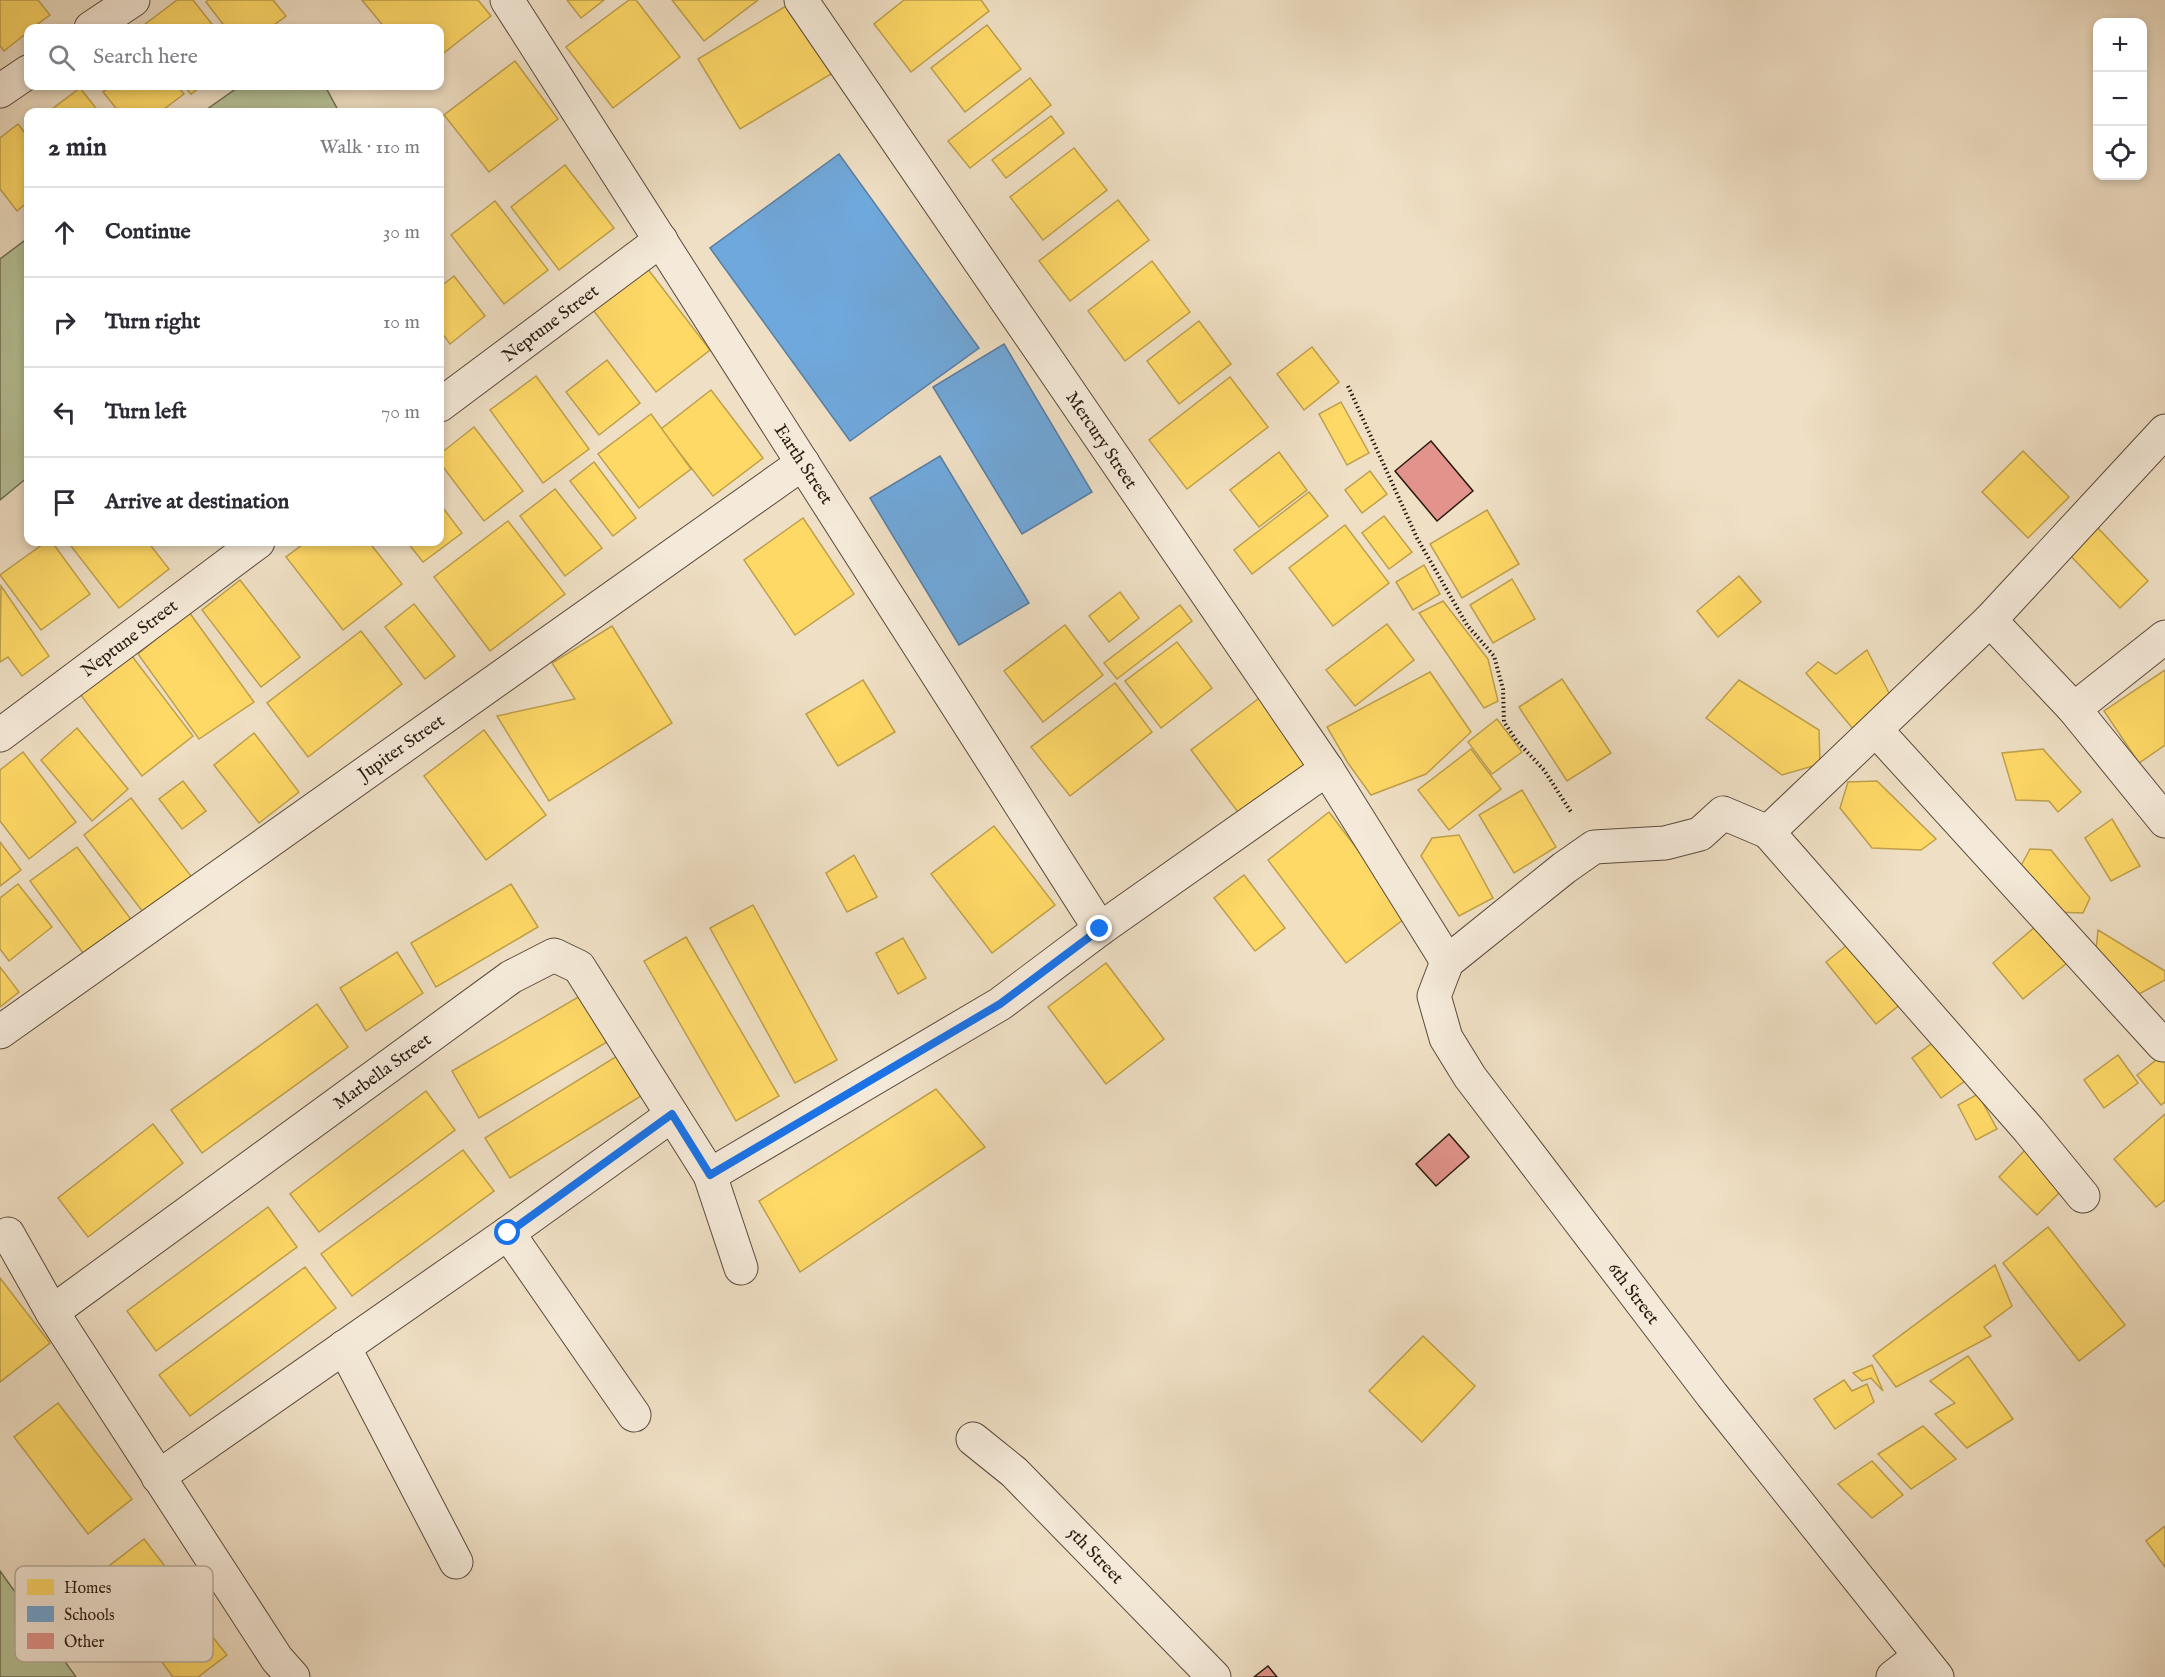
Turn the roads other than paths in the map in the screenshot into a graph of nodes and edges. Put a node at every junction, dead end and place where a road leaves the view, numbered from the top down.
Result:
1 (133, 0) edge
2 (507, 0) edge
3 (801, 0) edge
4 (97, 24) edge
5 (24, 75) edge
6 (0, 91) edge
7 (661, 240) junction
8 (444, 402) edge
9 (2165, 431) edge
10 (803, 463) junction
11 (253, 546) edge
12 (1990, 620) junction
13 (2165, 637) edge
14 (2074, 709) junction
15 (1876, 730) junction
16 (0, 735) edge
17 (1327, 769) junction
18 (2165, 821) edge
19 (1768, 832) junction
20 (1100, 929) junction
21 (1447, 962) junction
22 (0, 1032) edge
23 (2163, 1045) dead end
24 (672, 1114) junction
25 (710, 1175) junction
26 (2083, 1196) dead end
27 (508, 1233) junction
28 (8, 1234) dead end
29 (741, 1268) dead end
30 (52, 1312) junction
31 (344, 1347) junction
32 (634, 1415) dead end
33 (973, 1438) dead end
34 (158, 1478) junction
35 (456, 1562) dead end
36 (1929, 1666) edge
37 (293, 1677) edge
38 (1214, 1677) edge
39 (1893, 1677) edge

1 - 4 street
2 - 7 street, Earth Street
3 - 17 street, Mercury Street
5 - 6 street
7 - 8 street, Neptune Street
7 - 10 street, Earth Street
9 - 12 street
10 - 20 street, Earth Street
10 - 22 street, Jupiter Street
11 - 16 street, Neptune Street
12 - 14 street
12 - 15 street
13 - 14 street
14 - 18 street
15 - 19 street
15 - 23 street
17 - 20 street
17 - 21 street, Mercury Street
19 - 21 street
19 - 26 street
20 - 25 street
21 - 36 street, 6th Street
24 - 25 street
24 - 27 street
24 - 30 street, Marbella Street
25 - 29 street
27 - 31 street
27 - 32 street
28 - 30 street
30 - 34 street
31 - 34 street
31 - 35 street
33 - 38 street, 5th Street
34 - 37 street
36 - 39 street

